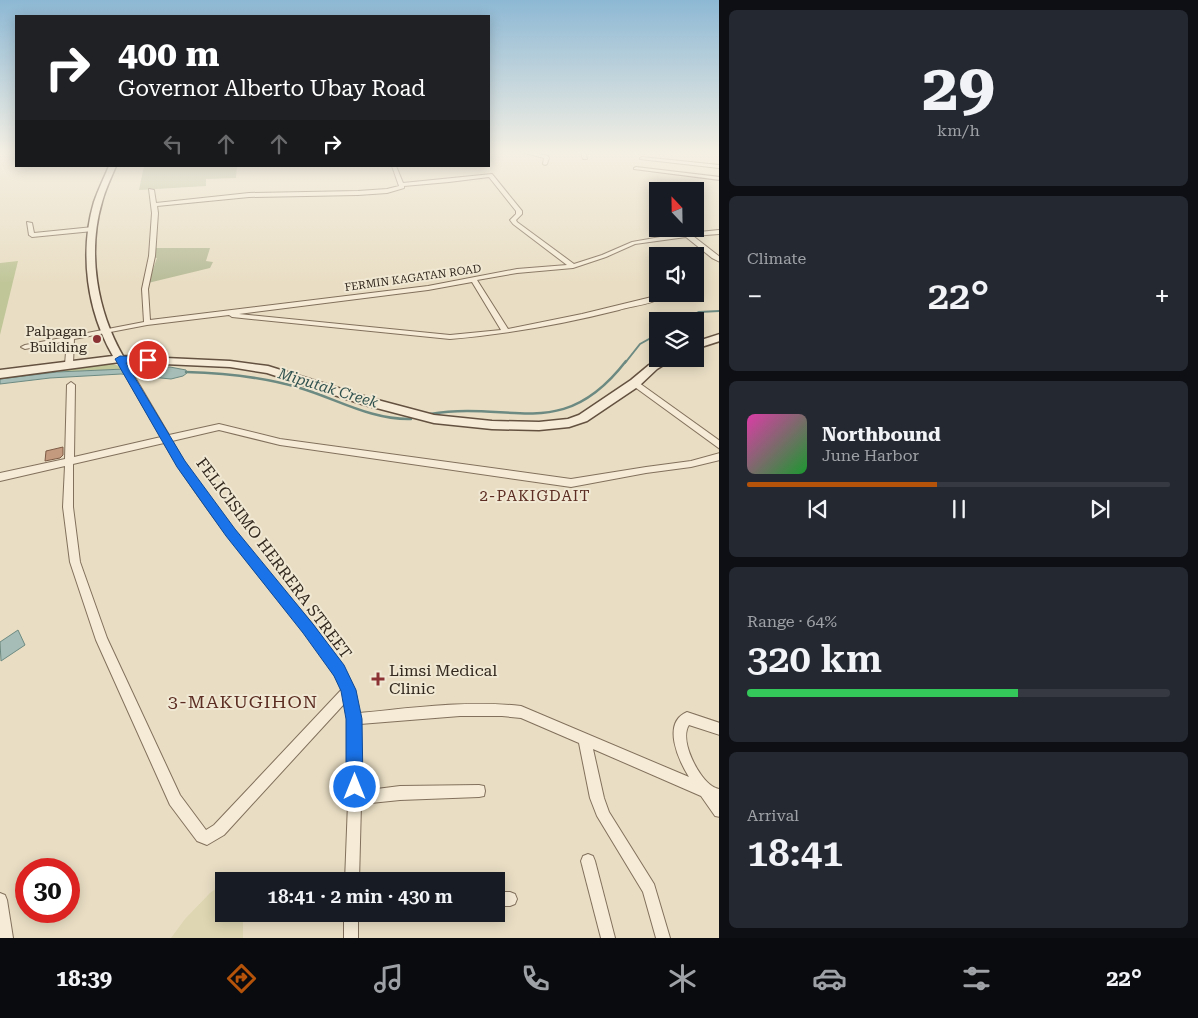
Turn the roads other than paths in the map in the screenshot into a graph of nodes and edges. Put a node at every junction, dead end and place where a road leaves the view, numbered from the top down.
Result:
1 (101, 196) edge
2 (153, 196) edge
3 (242, 196) edge
4 (507, 196) edge
5 (155, 205) junction
6 (28, 223) dead end
7 (93, 229) junction
8 (718, 233) edge
9 (704, 234) edge
10 (668, 238) edge
11 (692, 238) edge
12 (719, 260) edge
13 (573, 266) junction
14 (474, 280) junction
15 (649, 300) edge
16 (217, 313) junction
17 (147, 323) junction
18 (505, 330) junction
19 (106, 331) junction
20 (719, 337) edge
21 (71, 338) junction
22 (704, 343) edge
23 (25, 347) dead end
24 (120, 359) junction
25 (69, 364) junction
26 (653, 367) edge
27 (0, 374) edge
28 (635, 383) junction
29 (71, 385) dead end
30 (164, 439) junction
31 (719, 446) edge
32 (719, 456) edge
33 (69, 462) junction
34 (0, 477) edge
35 (349, 690) junction
36 (354, 719) junction
37 (719, 729) edge
38 (584, 738) junction
39 (479, 791) dead end
40 (706, 791) junction
41 (719, 796) edge
42 (355, 798) junction
43 (719, 810) edge
44 (588, 861) dead end
45 (352, 872) edge
46 (0, 900) edge
47 (351, 922) edge
48 (6, 938) edge
49 (351, 938) edge
50 (608, 938) edge
51 (663, 938) edge

1 - 7 main road, FELICISIMO HERRERA STREET
2 - 5 street
3 - 5 street
4 - 13 street
5 - 17 street
6 - 7 street
7 - 19 main road, FELICISIMO HERRERA STREET
8 - 9 street, FERMIN KAGATAN ROAD
10 - 13 street, FERMIN KAGATAN ROAD
11 - 12 street
13 - 14 street, FERMIN KAGATAN ROAD
14 - 16 street, FERMIN KAGATAN ROAD
14 - 18 street
15 - 18 street
16 - 17 street, FERMIN KAGATAN ROAD
16 - 18 street
17 - 19 street, FERMIN KAGATAN ROAD
19 - 21 street
19 - 24 main road, FELICISIMO HERRERA STREET
20 - 22 main road
21 - 23 street
21 - 25 street
24 - 25 main road
24 - 28 main road
24 - 30 street, FELICISIMO HERRERA STREET
25 - 27 main road
26 - 28 main road
28 - 31 street
29 - 33 street
30 - 32 street
30 - 33 street
30 - 35 street, FELICISIMO HERRERA STREET
33 - 34 street
33 - 35 street
35 - 36 street, FELICISIMO HERRERA STREET
36 - 38 street
36 - 42 street, FELICISIMO HERRERA STREET
37 - 40 street
38 - 40 street
38 - 51 street
39 - 42 street
40 - 41 street
40 - 43 street
42 - 45 street, FELICISIMO HERRERA STREET
44 - 50 street
46 - 48 street
47 - 49 street

